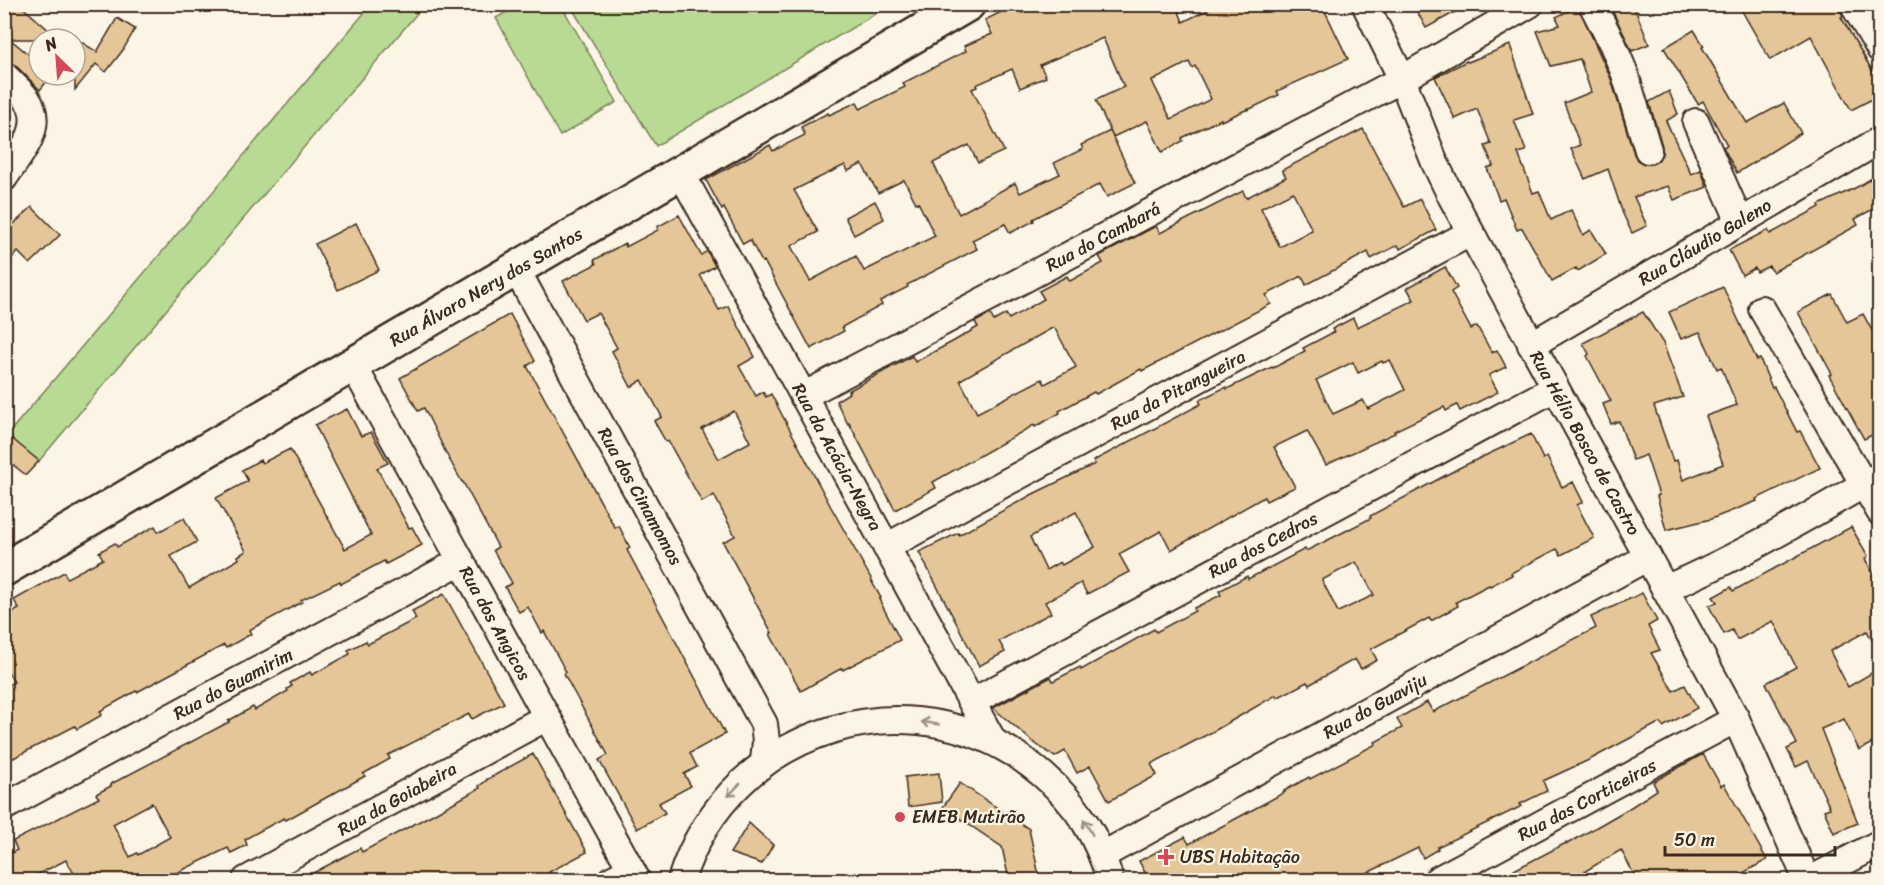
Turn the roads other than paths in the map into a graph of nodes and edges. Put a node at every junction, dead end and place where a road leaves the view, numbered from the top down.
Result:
1 (969, 4) edge
2 (1365, 4) edge
3 (1530, 4) edge
4 (1592, 4) edge
5 (1854, 4) edge
6 (1880, 49) edge
7 (4, 75) edge
8 (1402, 79) junction
9 (1696, 122) dead end
10 (1880, 140) edge
11 (1648, 150) dead end
12 (681, 173) junction
13 (4, 178) edge
14 (1740, 222) junction
15 (1470, 233) junction
16 (516, 269) junction
17 (1762, 309) dead end
18 (1531, 345) junction
19 (353, 365) junction
20 (1555, 388) junction
21 (803, 396) junction
22 (1871, 480) edge
23 (1880, 512) edge
24 (886, 547) junction
25 (1648, 557) junction
26 (461, 561) junction
27 (4, 569) edge
28 (1665, 589) junction
29 (972, 702) junction
30 (547, 717) junction
31 (1736, 719) junction
32 (764, 724) junction
33 (993, 741) junction
34 (797, 742) junction
35 (764, 762) junction
36 (4, 807) edge
37 (1880, 843) edge
38 (1103, 855) junction
39 (626, 877) edge
40 (246, 880) edge
41 (681, 880) edge
42 (1110, 880) edge
43 (1437, 880) edge
44 (1809, 880) edge

1 - 12 main road, Rua Álvaro Nery dos Santos
2 - 8 street, Rua Hélio Bosco de Castro
3 - 8 street, Rua do Cambará
4 - 11 street
5 - 6 street
7 - 13 street
8 - 15 street, Rua Hélio Bosco de Castro
8 - 21 street, Rua do Cambará
9 - 14 street
10 - 14 street, Rua Cláudio Galeno
12 - 16 main road, Rua Álvaro Nery dos Santos
12 - 21 street, Rua da Acácia-Negra
14 - 18 street, Rua Cláudio Galeno
15 - 18 street, Rua Hélio Bosco de Castro
15 - 24 street, Rua da Pitangueira
16 - 19 main road, Rua Álvaro Nery dos Santos
16 - 32 street, Rua dos Cinamomos
17 - 22 street
18 - 20 street, Rua Hélio Bosco de Castro
19 - 26 street, Rua dos Angicos
19 - 27 main road, Rua Álvaro Nery dos Santos
20 - 25 street, Rua Hélio Bosco de Castro
20 - 29 street, Rua dos Cedros
21 - 24 street, Rua da Acácia-Negra
22 - 23 street
22 - 28 street
24 - 29 street, Rua da Acácia-Negra
25 - 28 street, Rua Hélio Bosco de Castro
25 - 38 street, Rua do Guaviju
26 - 30 street, Rua dos Angicos
26 - 36 street, Rua do Guamirim
28 - 31 street, Rua Hélio Bosco de Castro
29 - 33 street, Rua da Acácia-Negra
30 - 39 street, Rua dos Angicos
30 - 40 street, Rua da Goiabeira
31 - 43 street, Rua das Corticeiras
31 - 44 street, Rua Hélio Bosco de Castro
32 - 34 street
32 - 35 street, Rua dos Cinamomos
33 -> 34 street
38 -> 33 street
34 - 35 street
35 -> 41 street
37 - 44 street
38 - 42 street

